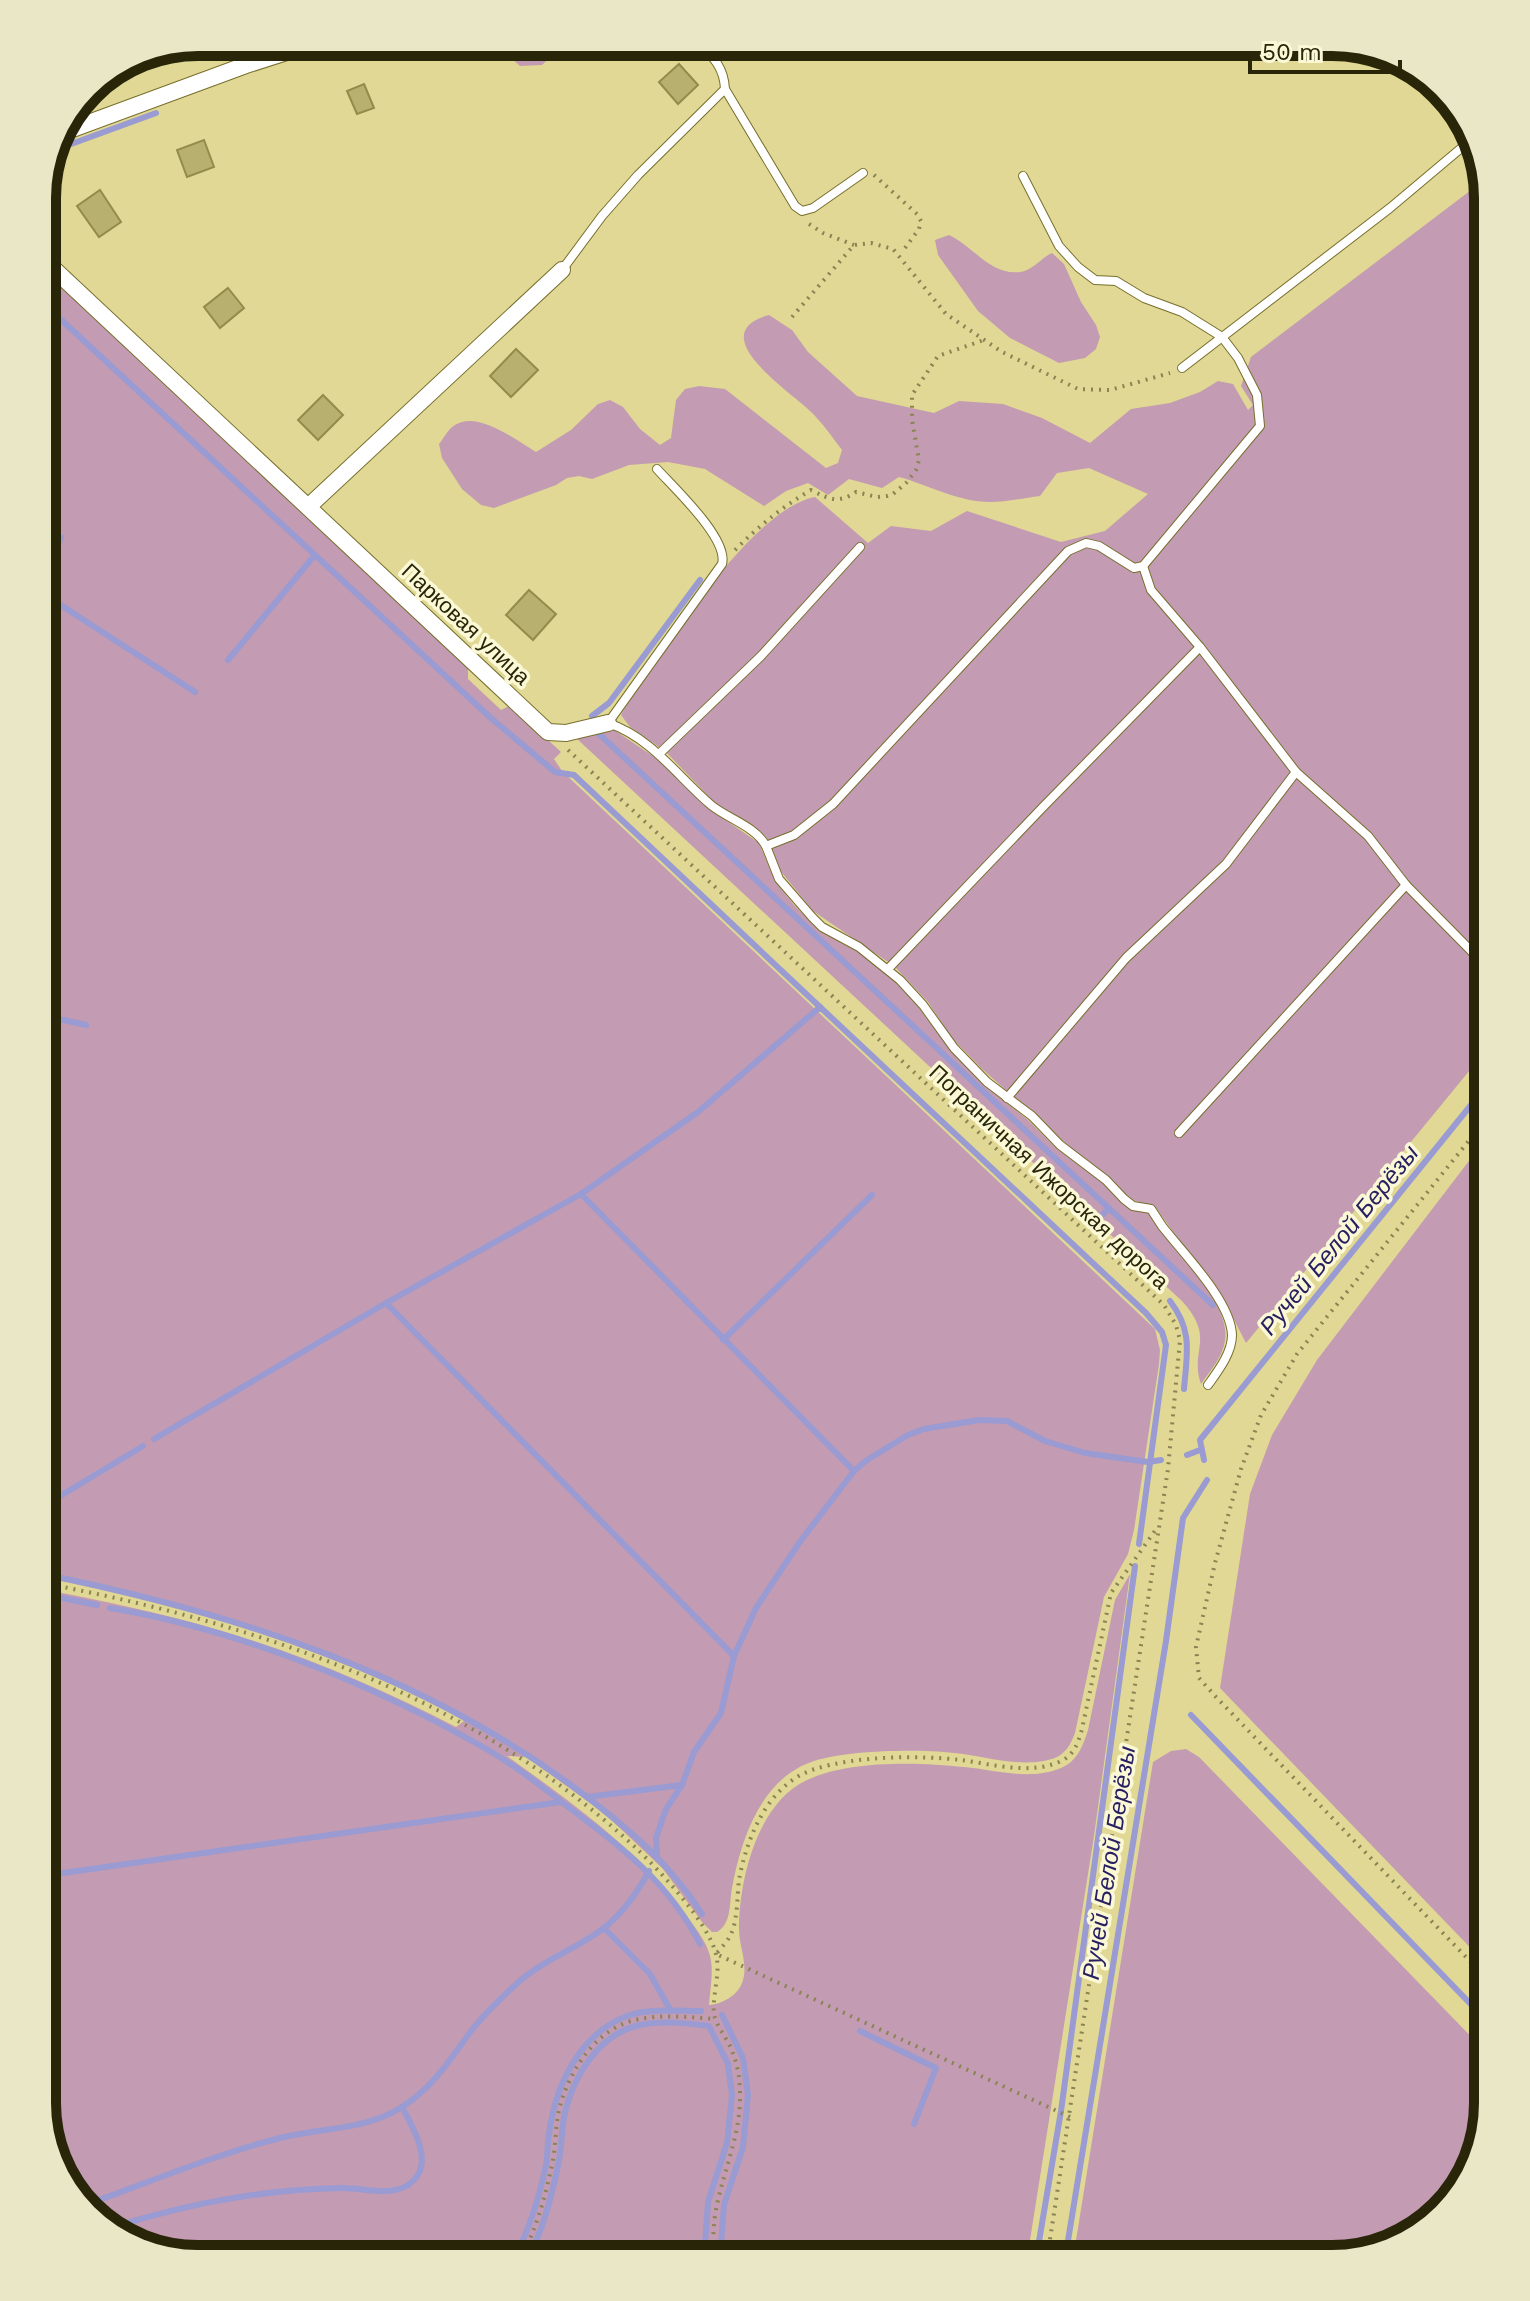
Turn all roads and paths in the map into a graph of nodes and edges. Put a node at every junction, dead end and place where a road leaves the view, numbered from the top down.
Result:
1 (274, 56) edge
2 (711, 56) edge
3 (725, 89) junction
4 (75, 128) edge
5 (1464, 146) edge
6 (863, 173) joint
7 (1023, 176) dead end
8 (802, 211) junction
9 (854, 245) junction
10 (905, 248) dead end
11 (562, 270) joint
12 (56, 271) edge
13 (792, 317) dead end
14 (1222, 337) junction
15 (984, 340) junction
16 (1182, 368) joint
17 (657, 469) dead end
18 (309, 506) junction
19 (860, 547) dead end
20 (722, 564) junction
21 (1143, 566) junction
22 (1200, 647) junction
23 (608, 723) junction
24 (660, 753) junction
25 (591, 772) dead end
26 (1296, 772) junction
27 (766, 846) junction
28 (1406, 885) junction
29 (1474, 954) edge
30 (888, 969) junction
31 (1007, 1098) junction
32 (1179, 1133) dead end
33 (1474, 1134) edge
34 (1208, 1385) dead end
35 (1159, 1527) junction
36 (56, 1586) edge
37 (716, 1954) junction
38 (1474, 1965) edge
39 (715, 2019) junction
40 (1070, 2117) junction
41 (527, 2245) edge
42 (714, 2245) edge
43 (1049, 2245) edge

1 - 4 street
2 - 3 lane
3 - 8 lane
3 - 11 lane
5 - 14 lane
6 - 8 lane
6 - 10 path
7 - 14 lane
8 - 9 path
9 - 13 path
9 - 15 path
11 - 18 street
12 - 18 street, Парковая улица
14 - 16 lane
14 - 21 lane
15 - 16 path
15 - 20 path
17 - 20 lane
18 - 23 street, Парковая улица
19 - 24 lane
20 - 23 lane
21 - 22 lane
21 - 27 lane
22 - 26 lane
22 - 30 lane
23 - 24 lane
24 - 27 lane
25 - 35 path, Пограничная Ижорская дорога
26 - 28 lane
26 - 31 lane
27 - 30 lane
28 - 29 lane
28 - 32 lane
30 - 31 lane
31 - 34 lane
33 - 38 path
35 - 37 path
35 - 40 path, Пограничная Ижорская дорога
36 - 37 path
37 - 39 path
37 - 40 path
39 - 41 path
39 - 42 path
40 - 43 path, Пограничная Ижорская дорога

